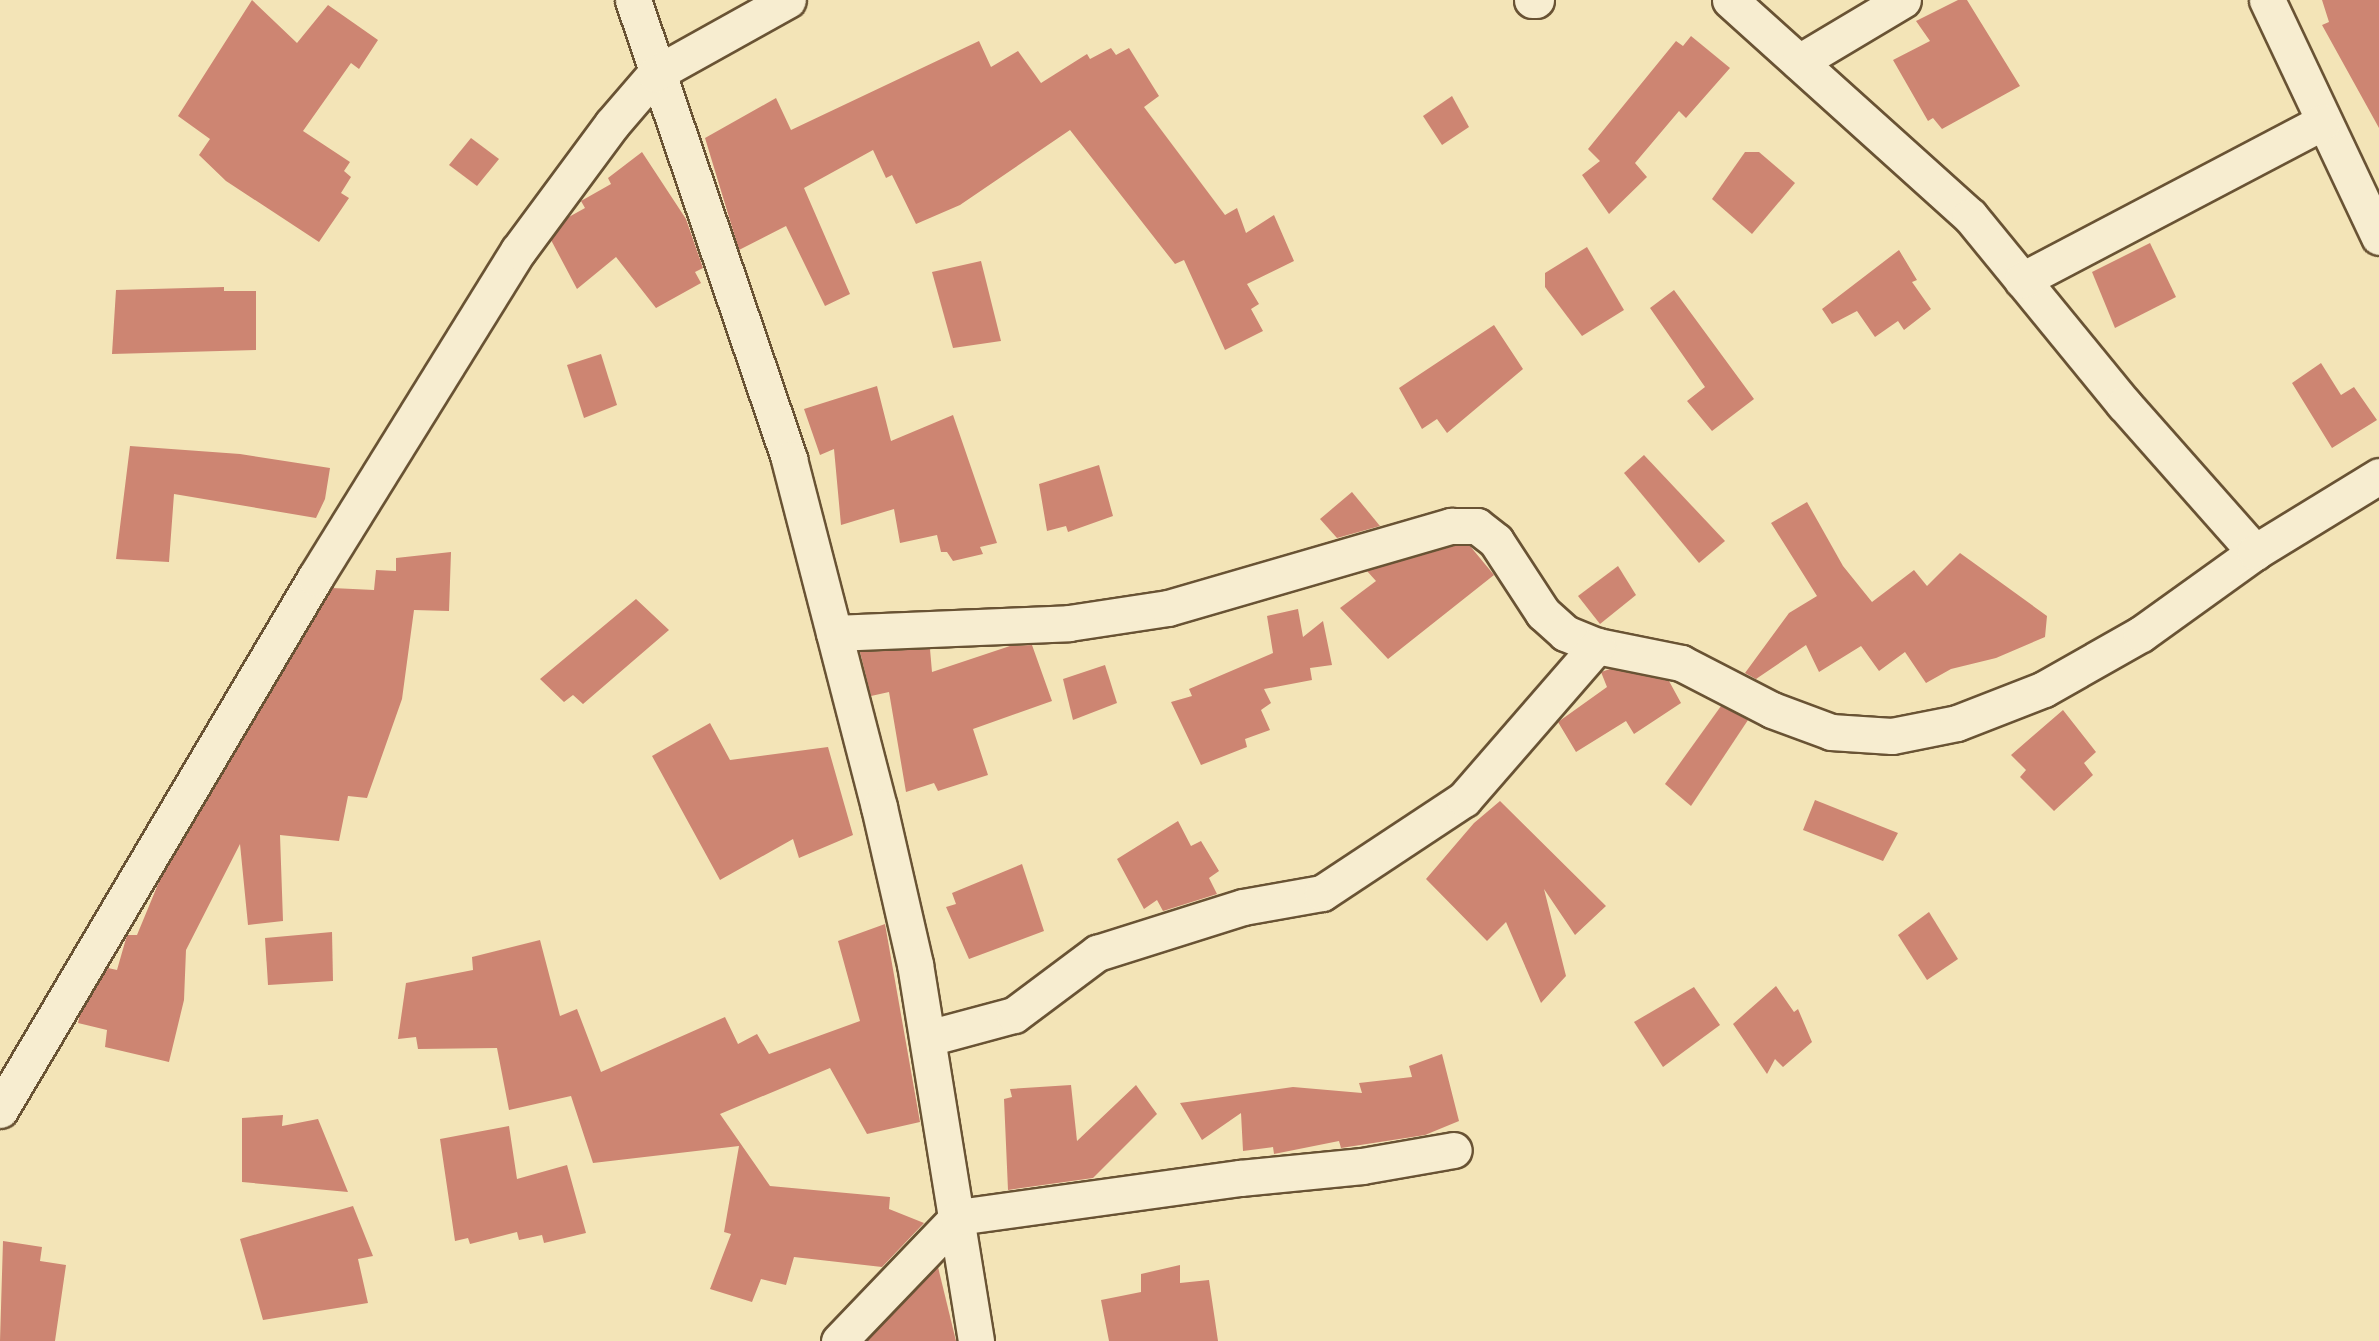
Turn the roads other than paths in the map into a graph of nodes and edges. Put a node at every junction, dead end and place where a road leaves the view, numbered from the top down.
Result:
1 (633, 0) edge
2 (789, 0) edge
3 (1730, 0) edge
4 (1903, 0) edge
5 (2267, 0) edge
6 (1799, 62) junction
7 (655, 74) junction
8 (2323, 122) junction
9 (2379, 237) edge
10 (2022, 280) junction
11 (2379, 476) edge
12 (2255, 552) junction
13 (834, 633) junction
14 (1597, 646) junction
15 (928, 1038) junction
16 (0, 1110) edge
17 (1454, 1150) dead end
18 (958, 1217) junction
19 (839, 1341) edge
20 (976, 1341) edge

1 - 7 street
2 - 7 street
3 - 6 street
4 - 6 street
5 - 8 street
6 - 10 street
7 - 13 street
7 - 16 street
8 - 9 street
8 - 10 street
10 - 12 street
11 - 12 street
12 - 14 street
13 - 14 street
13 - 15 street
14 - 15 street
15 - 18 street
17 - 18 street
18 - 19 street
18 - 20 street

